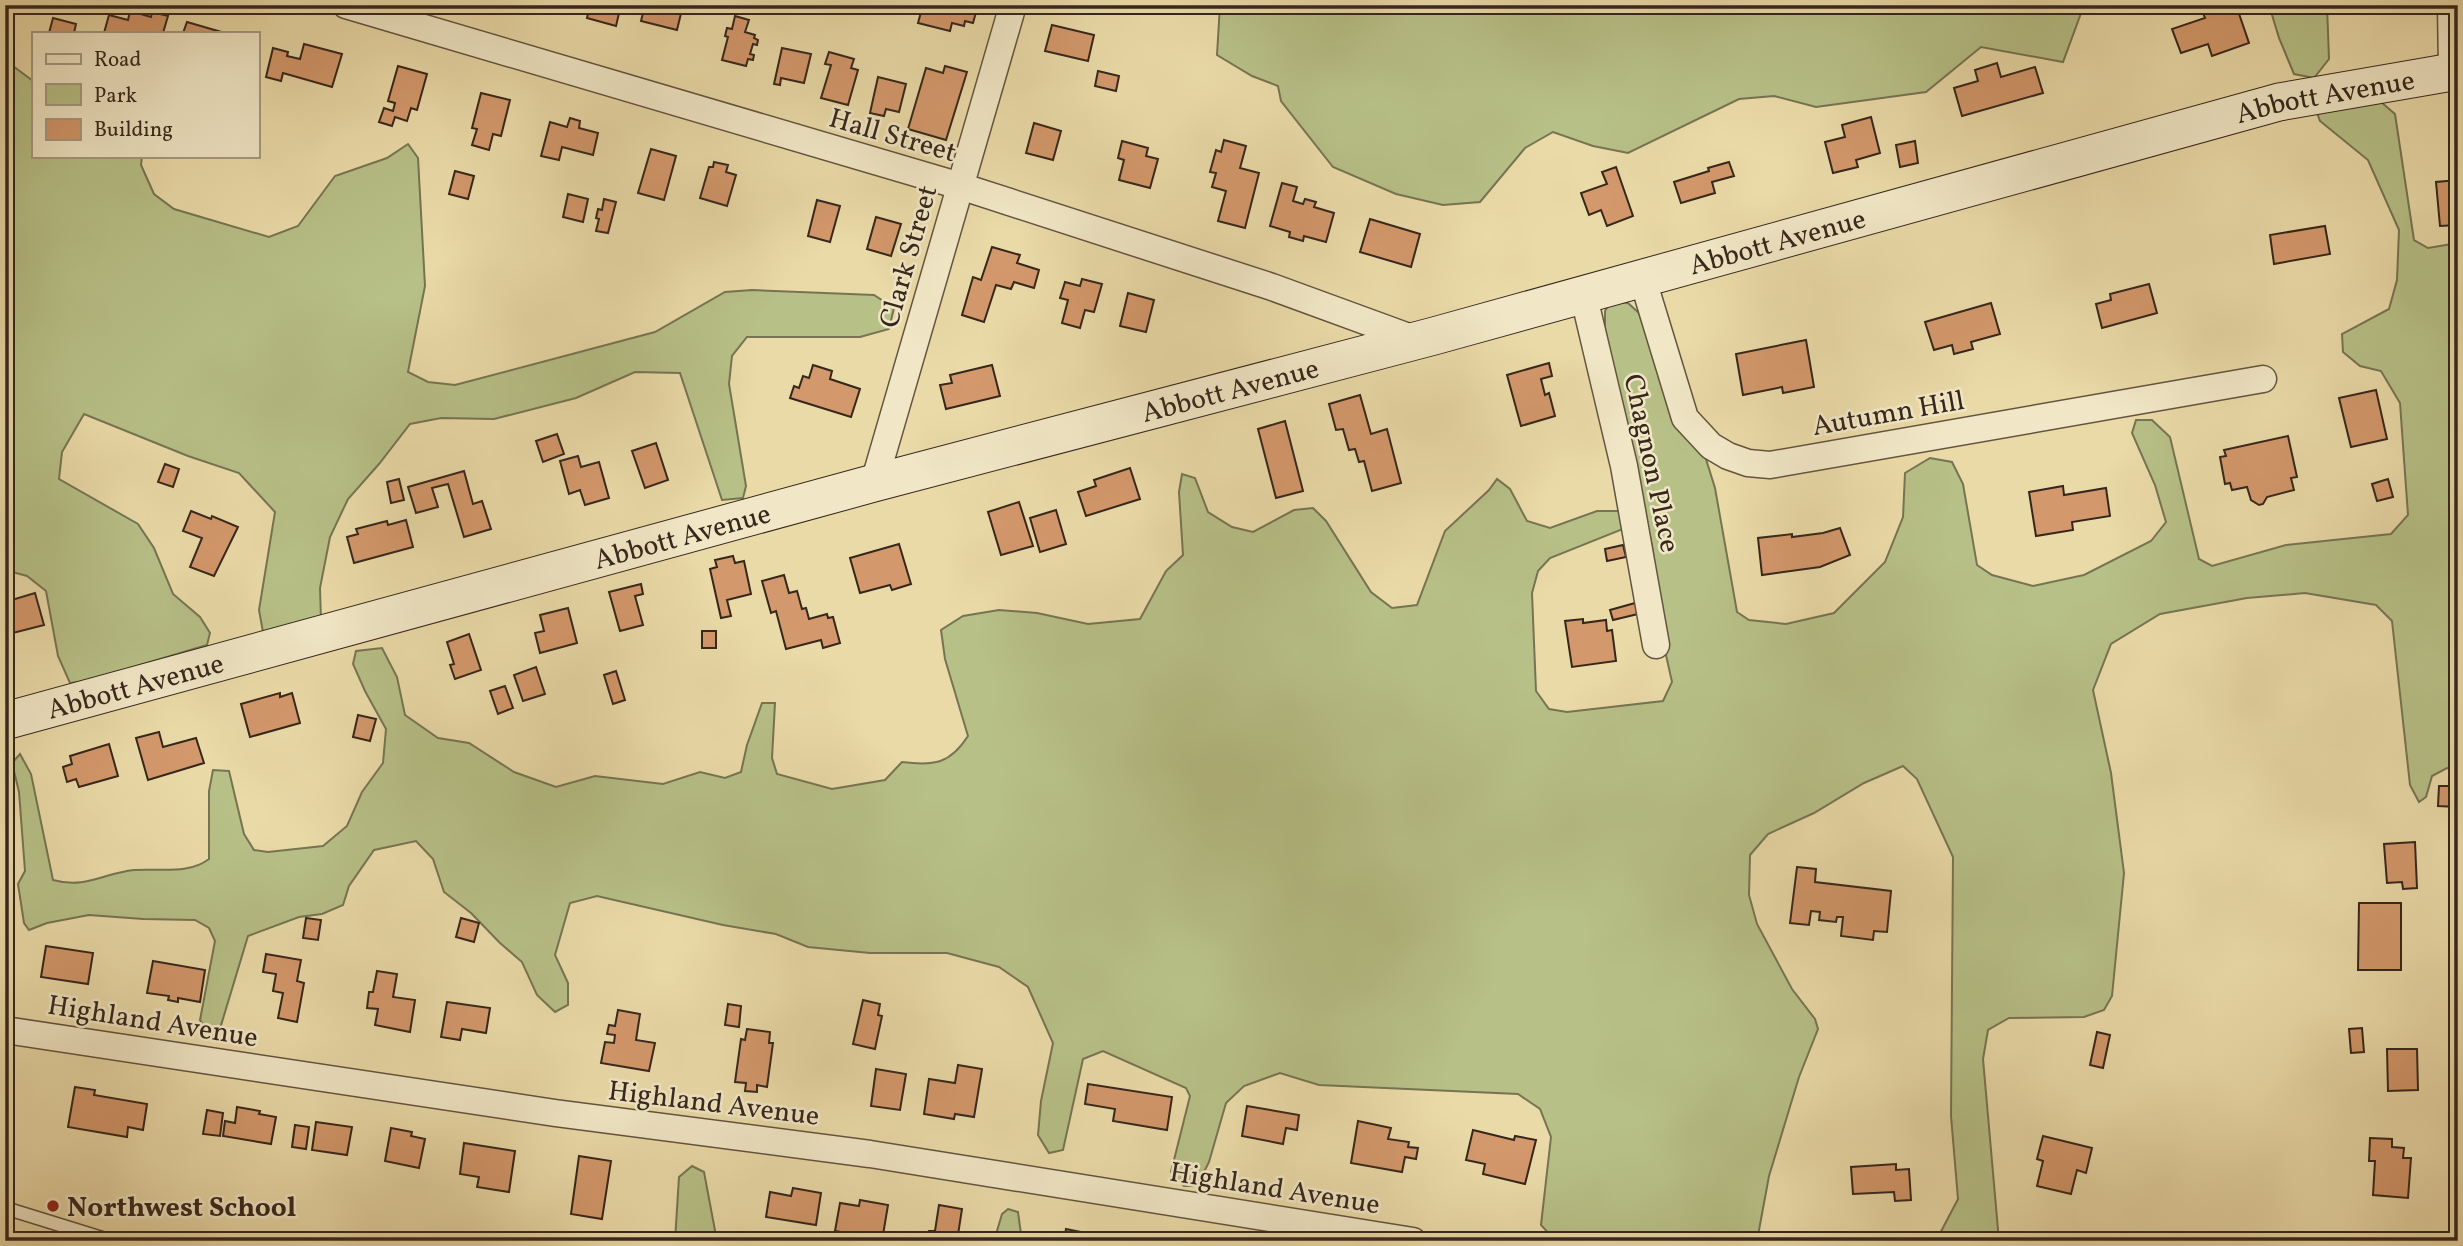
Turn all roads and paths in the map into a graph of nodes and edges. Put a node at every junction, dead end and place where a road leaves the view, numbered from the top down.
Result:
1 (346, 5) edge
2 (1013, 5) edge
3 (2451, 5) edge
4 (2455, 71) edge
5 (960, 186) junction
6 (1642, 277) junction
7 (1583, 293) junction
8 (1418, 340) junction
9 (2263, 379) dead end
10 (874, 483) junction
11 (1656, 645) dead end
12 (5, 721) edge
13 (5, 1030) edge
14 (5, 1208) edge
15 (103, 1240) edge
16 (1413, 1241) edge

1 - 5 street, Hall Street
2 - 5 street, Clark Street
3 - 4 street
4 - 6 street, Abbott Avenue
5 - 8 street, Hall Street
5 - 10 street, Clark Street
6 - 7 street, Abbott Avenue
6 - 9 street, Autumn Hill
7 - 8 street, Abbott Avenue
7 - 11 street, Chagnon Place
8 - 10 street, Abbott Avenue
10 - 12 street, Abbott Avenue
13 - 16 street, Highland Avenue
14 - 15 lane

